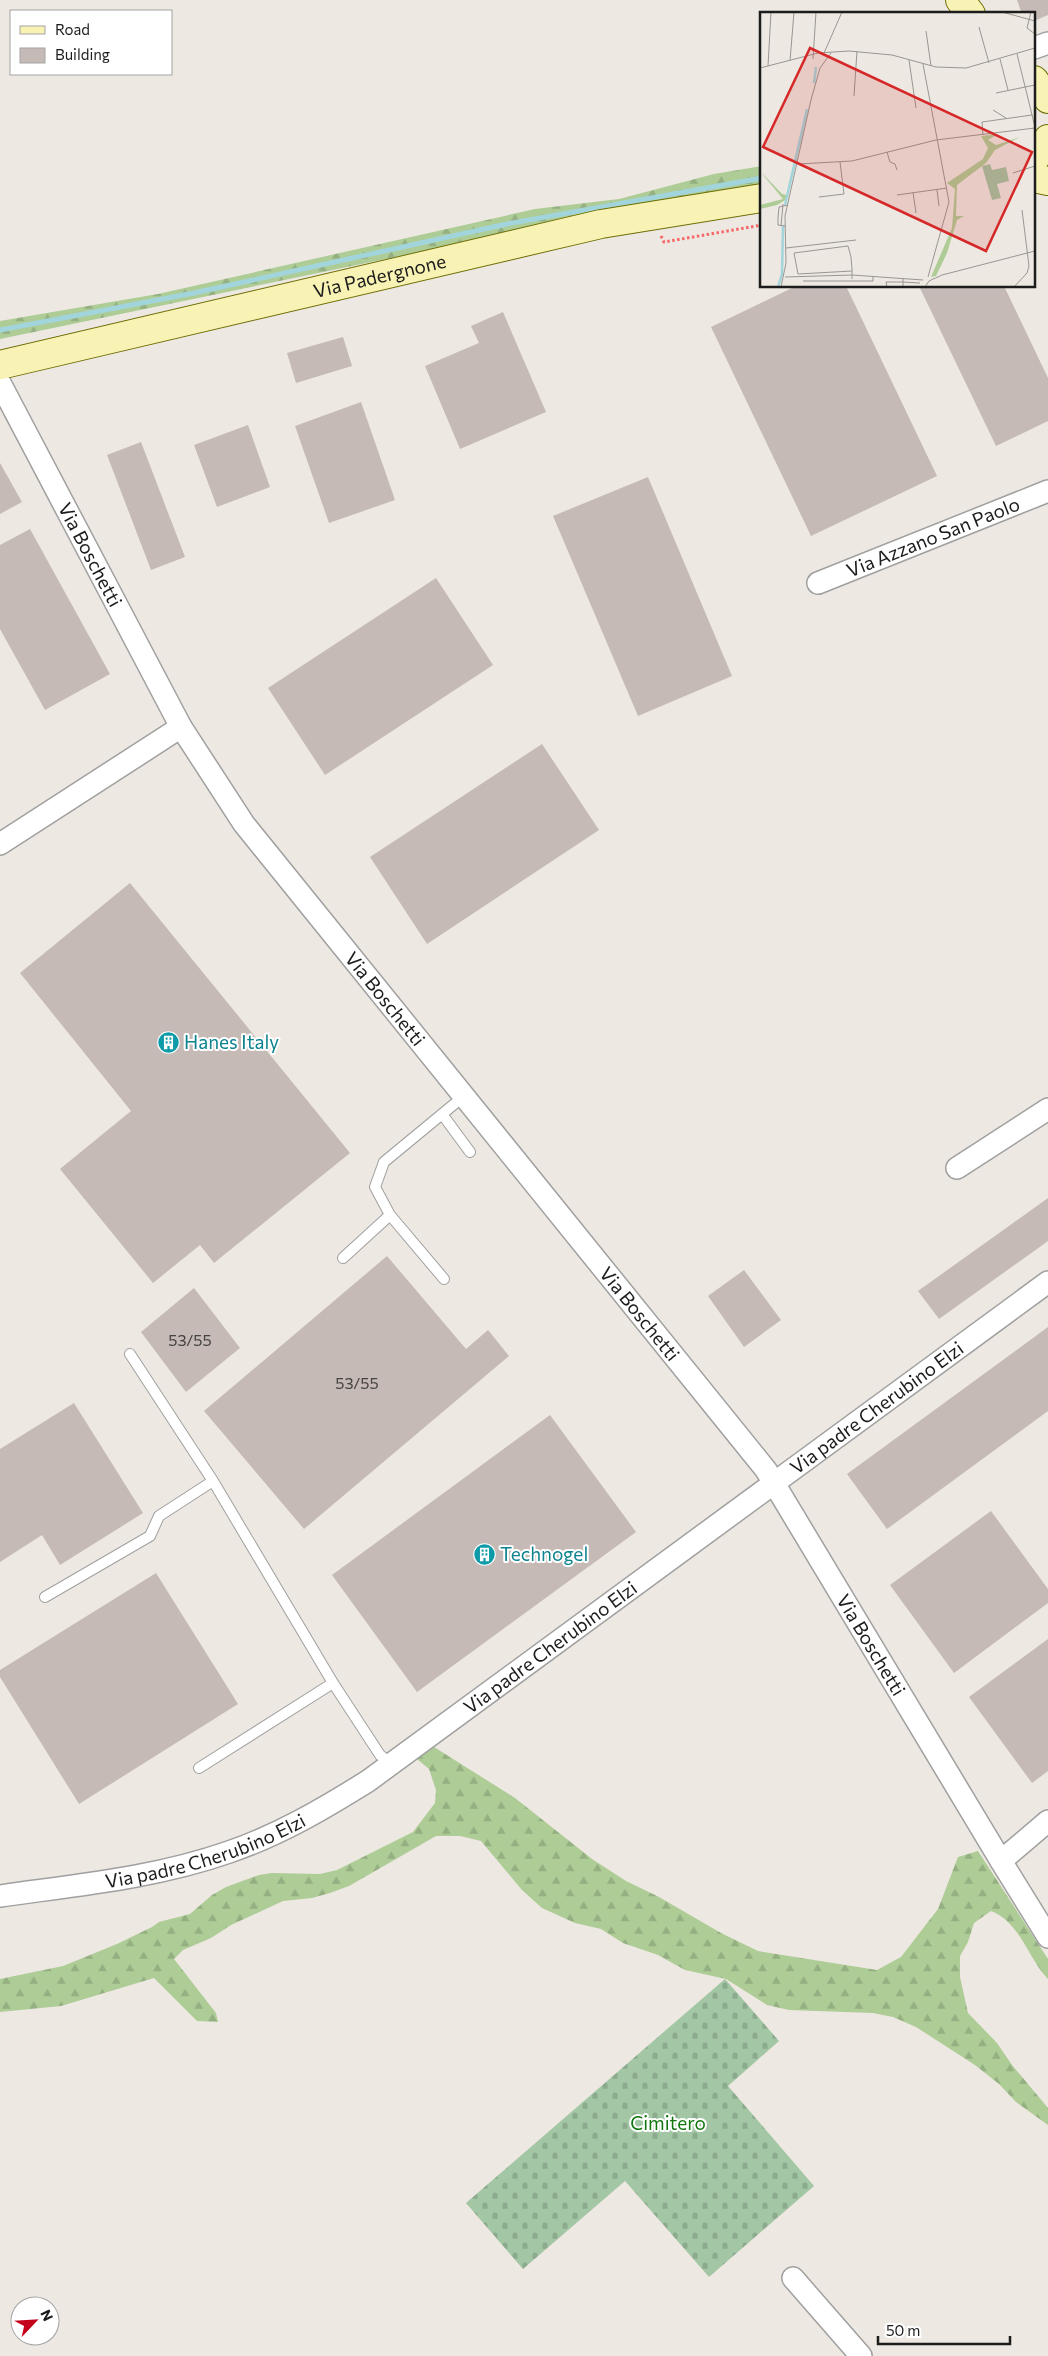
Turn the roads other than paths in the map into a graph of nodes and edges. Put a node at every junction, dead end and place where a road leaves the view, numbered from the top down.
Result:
1 (1048, 43) edge
2 (1036, 47) edge
3 (1036, 83) edge
4 (1048, 99) edge
5 (1048, 140) edge
6 (1042, 175) edge
7 (760, 198) edge
8 (0, 366) edge
9 (0, 383) edge
10 (1048, 491) edge
11 (818, 582) dead end
12 (181, 727) junction
13 (0, 844) edge
14 (464, 1096) junction
15 (1048, 1109) edge
16 (442, 1114) junction
17 (470, 1152) dead end
18 (957, 1168) dead end
19 (390, 1215) junction
20 (344, 1258) dead end
21 (444, 1279) dead end
22 (1048, 1282) edge
23 (130, 1354) dead end
24 (213, 1481) junction
25 (775, 1482) junction
26 (45, 1597) dead end
27 (333, 1683) junction
28 (390, 1763) junction
29 (198, 1768) dead end
30 (1048, 1821) edge
31 (1000, 1861) junction
32 (0, 1896) edge
33 (1048, 1937) edge
34 (793, 2278) dead end
35 (861, 2356) edge

1 - 2 street
3 - 4 street
5 - 6 street
7 - 8 street, Via Padergnone
9 - 12 street, Via Boschetti
10 - 11 street, Via Azzano San Paolo
12 - 13 street
12 - 14 street, Via Boschetti
14 - 16 lane
14 - 25 street, Via Boschetti
15 - 18 street
16 - 17 lane
16 - 19 lane
19 - 20 lane
19 - 21 lane
22 - 25 street, Via padre Cherubino Elzi
23 - 24 lane
24 - 26 lane
24 - 27 lane
25 - 28 street, Via padre Cherubino Elzi
25 - 31 street, Via Boschetti
27 - 28 lane
27 - 29 lane
28 - 32 street, Via padre Cherubino Elzi
30 - 31 street
31 - 33 street, Via Boschetti
34 - 35 street

